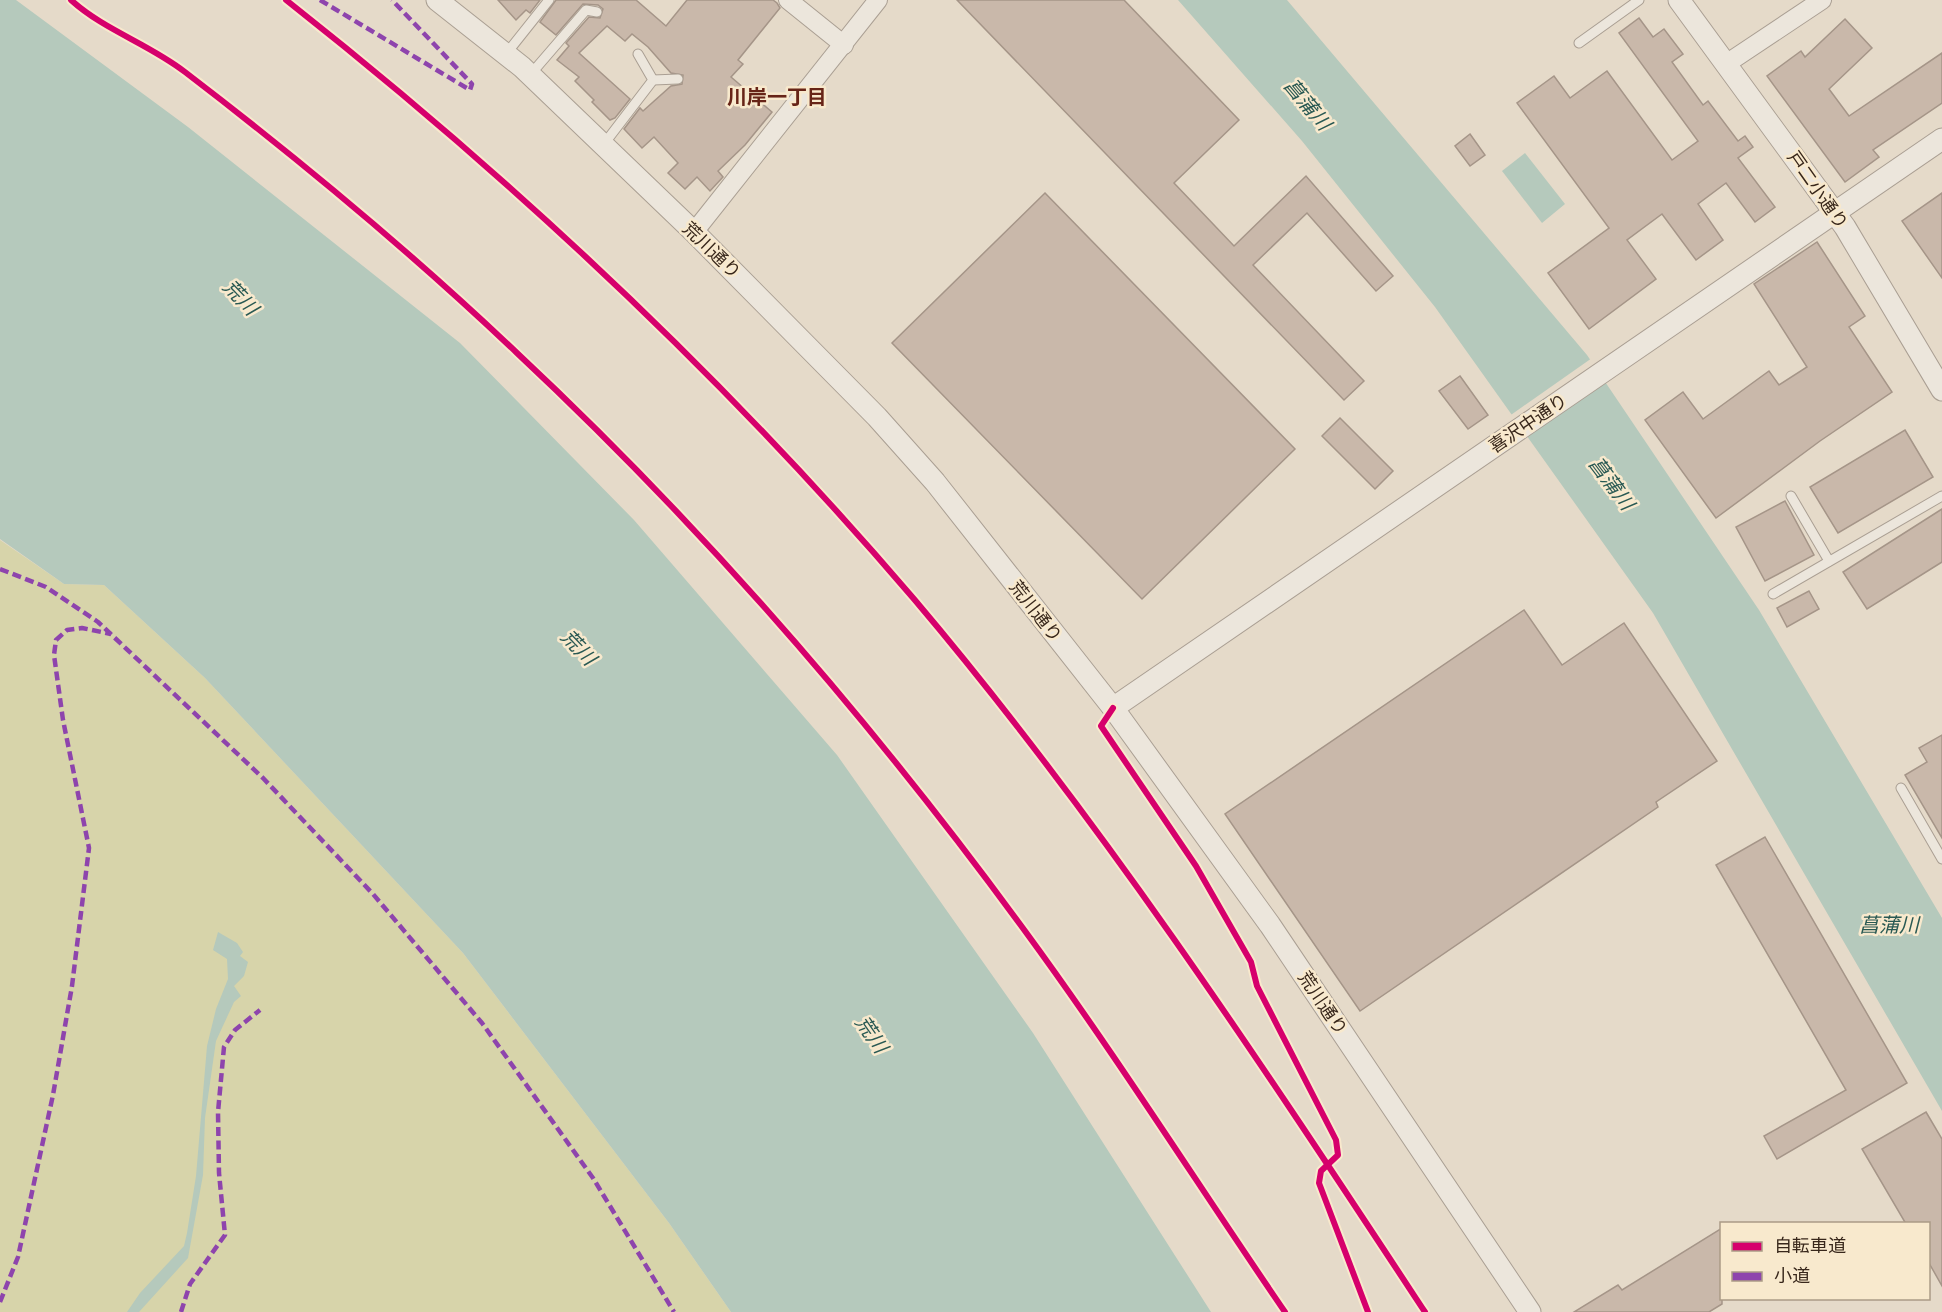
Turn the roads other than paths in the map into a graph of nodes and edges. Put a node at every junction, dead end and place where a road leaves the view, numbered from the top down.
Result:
1 (437, 0) edge
2 (549, 0) edge
3 (788, 0) edge
4 (878, 0) edge
5 (1639, 0) edge
6 (1679, 0) edge
7 (1822, 0) edge
8 (597, 12) dead end
9 (1580, 43) dead end
10 (844, 45) junction
11 (506, 54) junction
12 (638, 54) dead end
13 (1726, 64) junction
14 (530, 75) junction
15 (678, 79) dead end
16 (654, 80) junction
17 (1942, 139) edge
18 (603, 145) junction
19 (1835, 212) junction
20 (694, 231) junction
21 (1942, 390) edge
22 (1791, 496) dead end
23 (1942, 496) edge
24 (1828, 561) junction
25 (1773, 594) dead end
26 (1113, 708) junction
27 (1901, 788) dead end
28 (1942, 859) edge
29 (1530, 1312) edge

1 - 11 street, 荒川通り
2 - 11 lane
3 - 10 street
4 - 10 street
5 - 9 lane
6 - 13 street, 戸二小通り
7 - 13 street
8 - 14 lane
10 - 20 street
11 - 14 street, 荒川通り
12 - 16 lane
13 - 19 street, 戸二小通り
14 - 18 street, 荒川通り
15 - 16 lane
16 - 18 lane
17 - 19 street, 喜沢中通り
18 - 20 street, 荒川通り
19 - 21 street, 戸二小通り
19 - 26 street, 喜沢中通り
20 - 26 street, 荒川通り
22 - 24 lane
23 - 24 lane
24 - 25 lane
26 - 29 street, 荒川通り
27 - 28 lane

